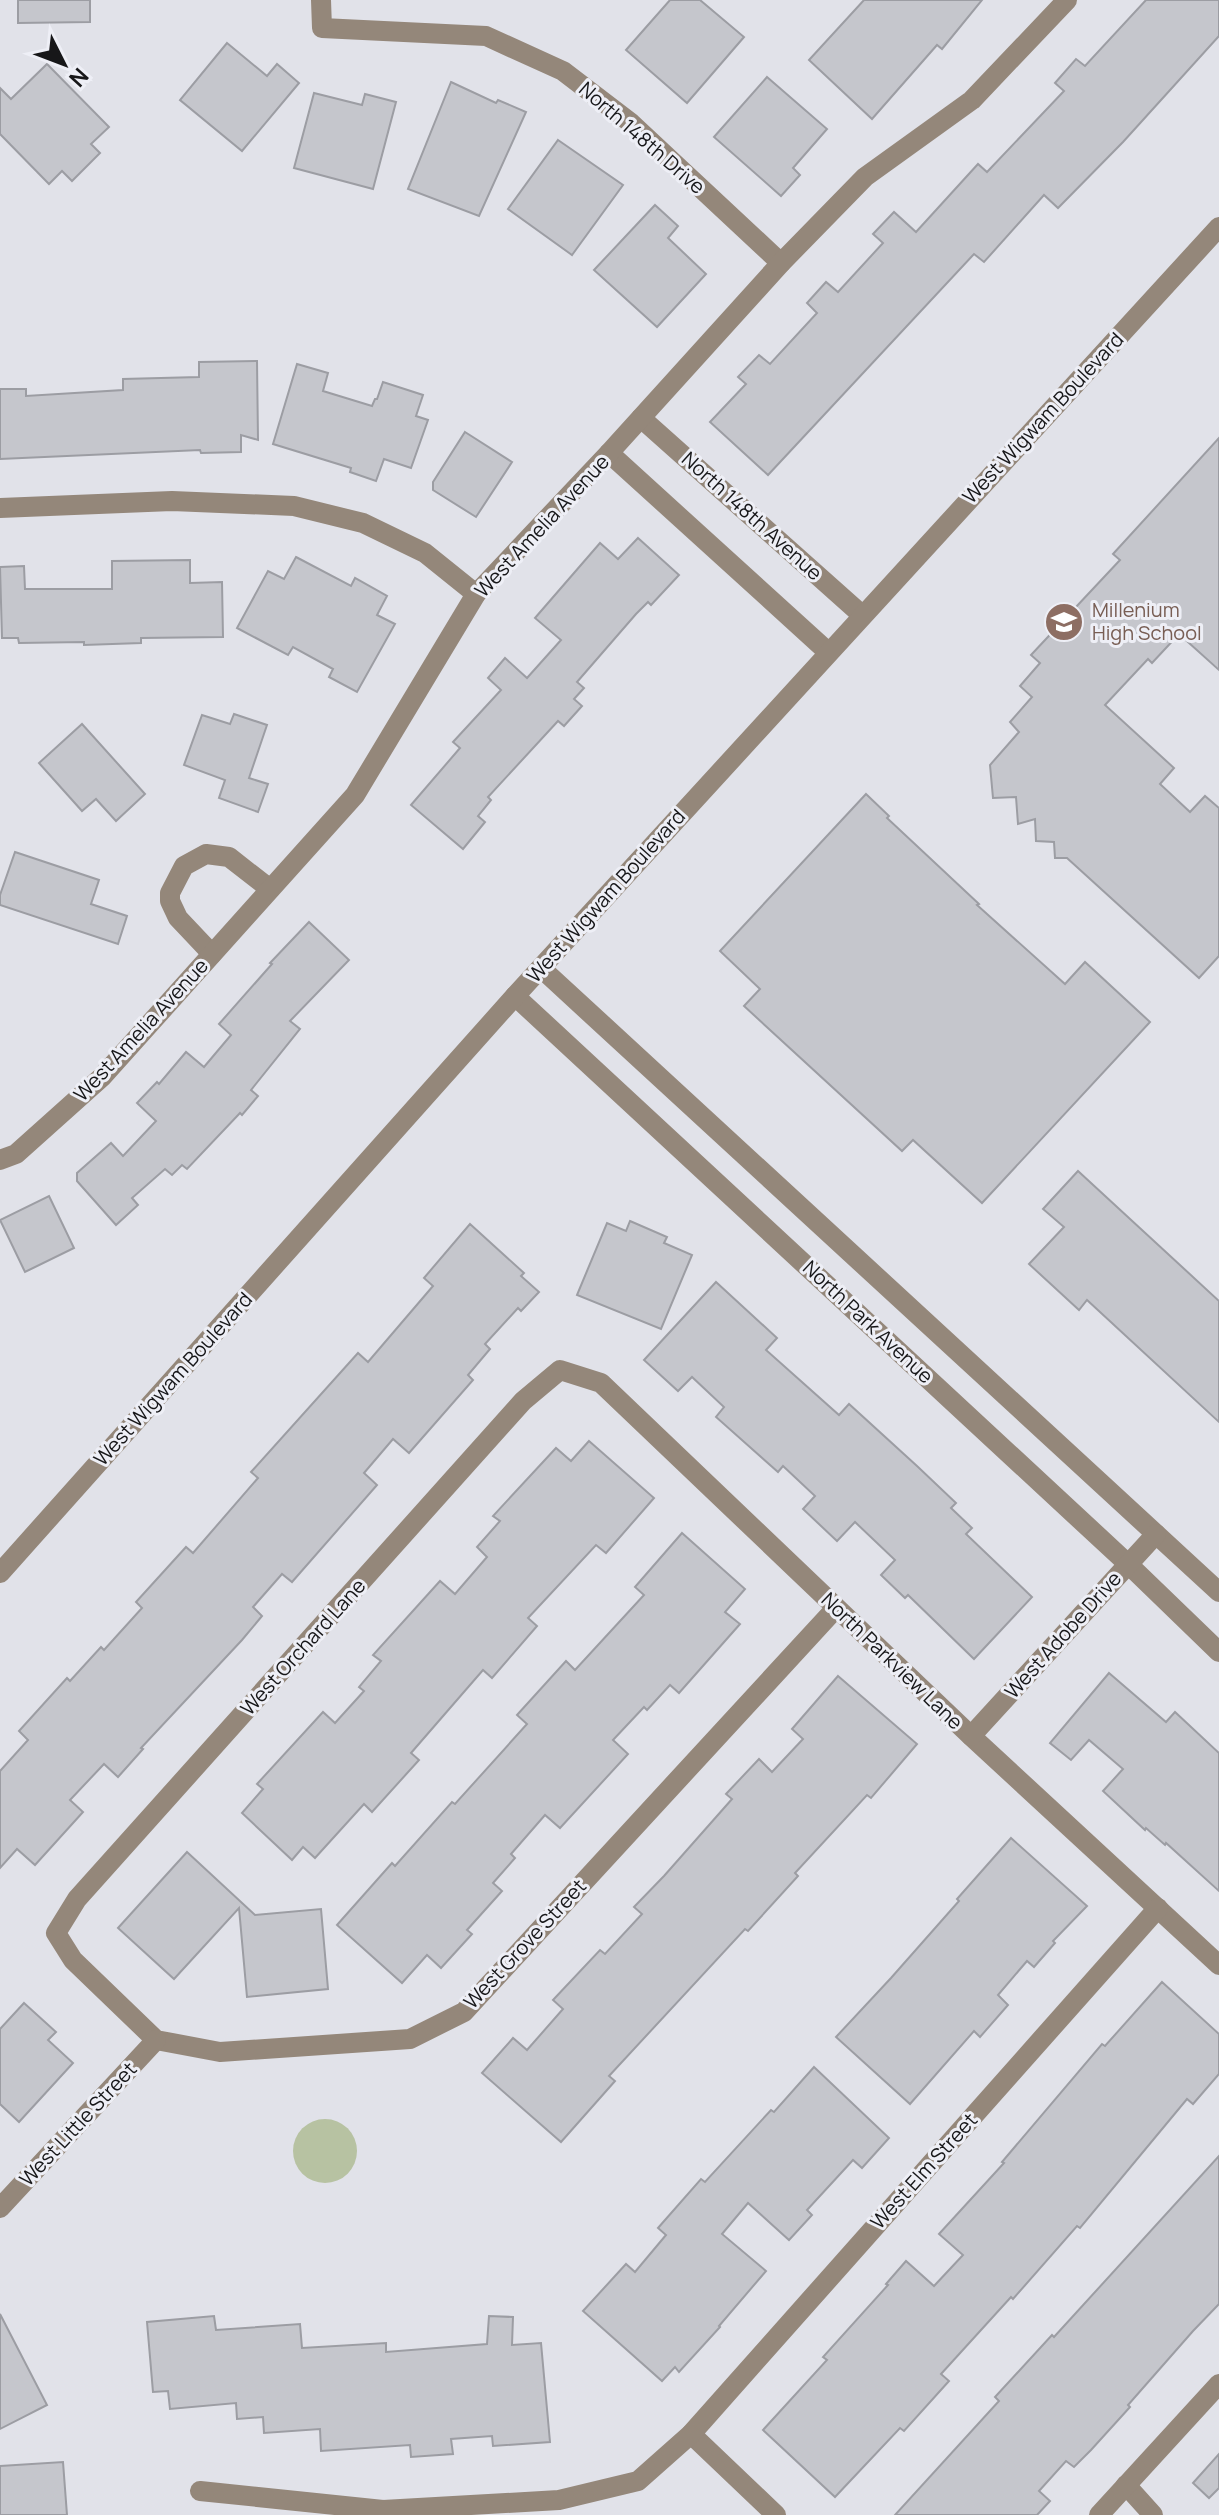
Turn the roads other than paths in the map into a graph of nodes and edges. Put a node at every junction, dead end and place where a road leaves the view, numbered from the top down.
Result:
1 (321, 0) edge
2 (1067, 0) edge
3 (1219, 227) edge
4 (781, 263) junction
5 (641, 418) junction
6 (609, 453) junction
7 (0, 508) edge
8 (476, 594) junction
9 (862, 615) junction
10 (828, 652) junction
11 (270, 889) junction
12 (212, 954) junction
13 (541, 968) junction
14 (515, 996) junction
15 (0, 1160) edge
16 (560, 1370) joint
17 (1156, 1534) junction
18 (1128, 1564) junction
19 (0, 1573) edge
20 (1219, 1592) edge
21 (836, 1608) junction
22 (1219, 1652) edge
23 (971, 1736) junction
24 (1158, 1908) junction
25 (1219, 1965) edge
26 (156, 2040) junction
27 (0, 2208) edge
28 (1219, 2384) edge
29 (691, 2434) junction
30 (1126, 2485) junction
31 (200, 2491) dead end
32 (776, 2515) edge
33 (1099, 2515) edge
34 (1153, 2515) edge

1 - 4 street, North 148th Drive
2 - 4 street, West Amelia Avenue
3 - 9 street, West Wigwam Boulevard
4 - 5 street, West Amelia Avenue
5 - 6 street, West Amelia Avenue
5 - 9 street, North 148th Avenue
6 - 8 street, West Amelia Avenue
6 - 10 street
7 - 8 street
8 - 11 street, West Amelia Avenue
9 - 10 street, West Wigwam Boulevard
10 - 13 street, West Wigwam Boulevard
11 - 12 street, West Amelia Avenue
11 - 12 street
12 - 15 street, West Amelia Avenue
13 - 14 street, West Wigwam Boulevard
13 - 17 street, North Park Avenue
14 - 18 street, North Park Avenue
14 - 19 street, West Wigwam Boulevard
16 - 21 street, North Parkview Lane
16 - 26 street, West Orchard Lane
17 - 18 street, West Adobe Drive
17 - 20 street, North Park Avenue
18 - 22 street, North Park Avenue
18 - 23 street, West Adobe Drive
21 - 23 street, North Parkview Lane
21 - 26 street, West Grove Street
23 - 24 street, North Parkview Lane
24 - 25 street, North Parkview Lane
24 - 29 street, West Elm Street
26 - 27 street, West Little Street
28 - 30 street
29 - 31 street, West Elm Street
29 - 32 street
30 - 33 street
30 - 34 street

